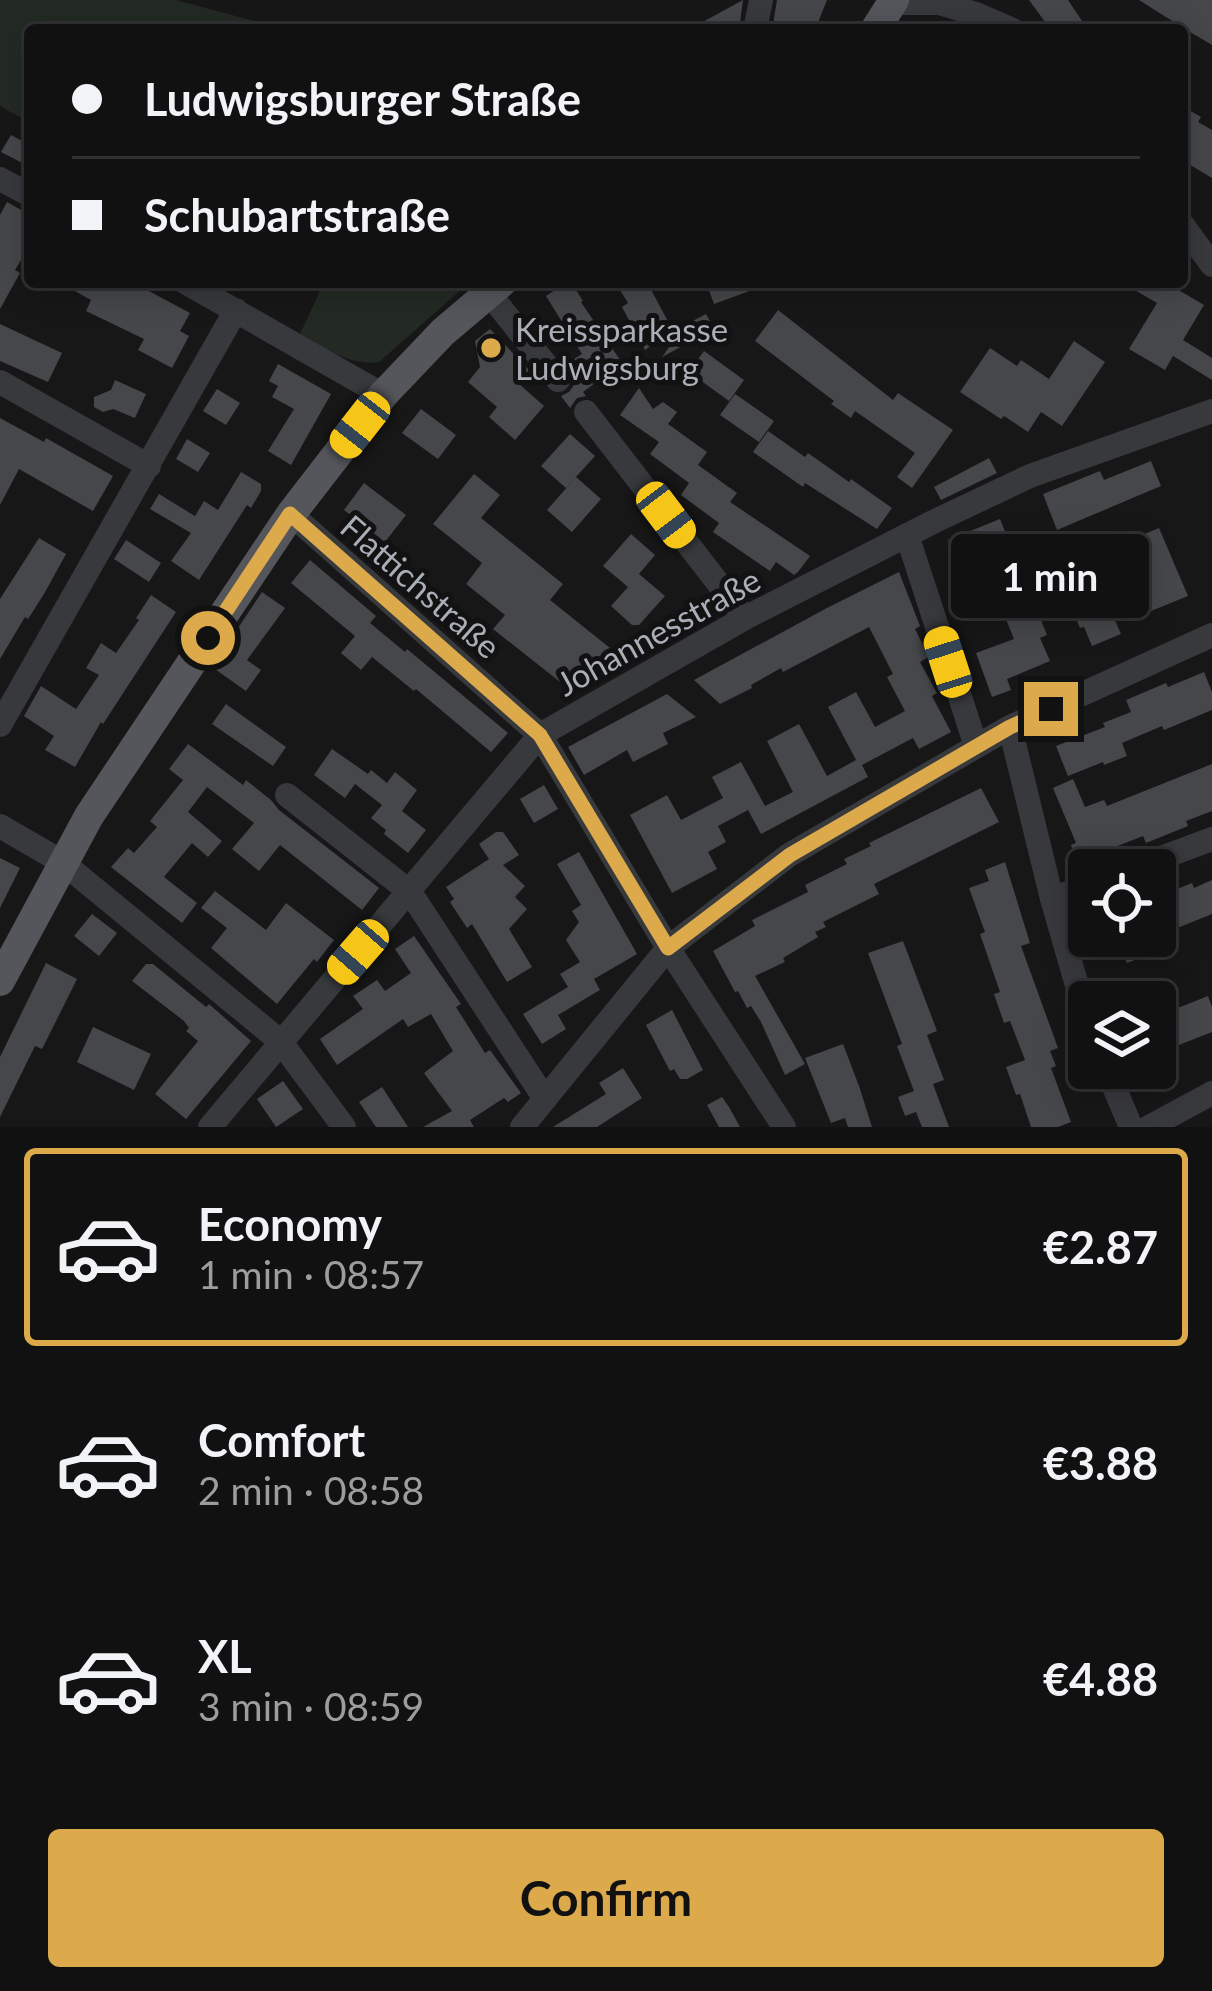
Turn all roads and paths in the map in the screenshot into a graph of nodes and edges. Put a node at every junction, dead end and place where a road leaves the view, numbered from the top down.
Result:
1 (979, 0) edge
2 (937, 1) edge
3 (894, 2) edge
4 (1000, 24) edge
5 (1008, 24) edge
6 (1188, 232) edge
7 (1212, 265) edge
8 (196, 288) edge
9 (494, 288) edge
10 (496, 288) edge
11 (236, 310) junction
12 (558, 380) dead end
13 (0, 382) edge
14 (383, 395) junction
15 (1212, 411) edge
16 (586, 412) dead end
17 (148, 466) junction
18 (290, 514) junction
19 (907, 535) junction
20 (745, 618) junction
21 (1212, 635) edge
22 (0, 725) edge
23 (1010, 727) junction
24 (540, 735) junction
25 (976, 746) junction
26 (286, 795) dead end
27 (0, 826) edge
28 (1212, 838) edge
29 (1176, 852) edge
30 (62, 862) junction
31 (410, 892) junction
32 (1068, 893) edge
33 (1052, 899) junction
34 (668, 948) junction
35 (0, 981) edge
36 (1076, 981) edge
37 (280, 1041) junction
38 (1115, 1089) edge
39 (1212, 1093) edge
40 (545, 1100) junction
41 (210, 1127) edge
42 (344, 1127) edge
43 (522, 1127) edge
44 (784, 1127) edge
45 (1131, 1127) edge
46 (1149, 1127) edge

1 - 5 street
2 - 3 street
2 - 4 street
6 - 7 street
8 - 11 street
9 - 14 main road
10 - 12 street
11 - 14 street
11 - 17 street
13 - 17 street
14 - 18 main road
15 - 19 street, Johannesstraße
16 - 20 street
17 - 22 street
18 - 24 street, Flattichstraße
18 - 30 main road
19 - 20 street, Johannesstraße
19 - 25 street
20 - 24 street, Johannesstraße
21 - 23 street
23 - 25 street
23 - 33 street
24 - 31 street, Johannesstraße
24 - 34 street, Flattichstraße
25 - 34 street
26 - 31 street
27 - 30 street
28 - 29 street
30 - 35 main road
30 - 37 street
31 - 37 street, Johannesstraße
31 - 40 street
32 - 33 street
33 - 36 street
34 - 40 street
34 - 44 street, Flattichstraße
37 - 41 street, Johannesstraße
37 - 42 street
38 - 45 street
39 - 46 street
40 - 43 street

